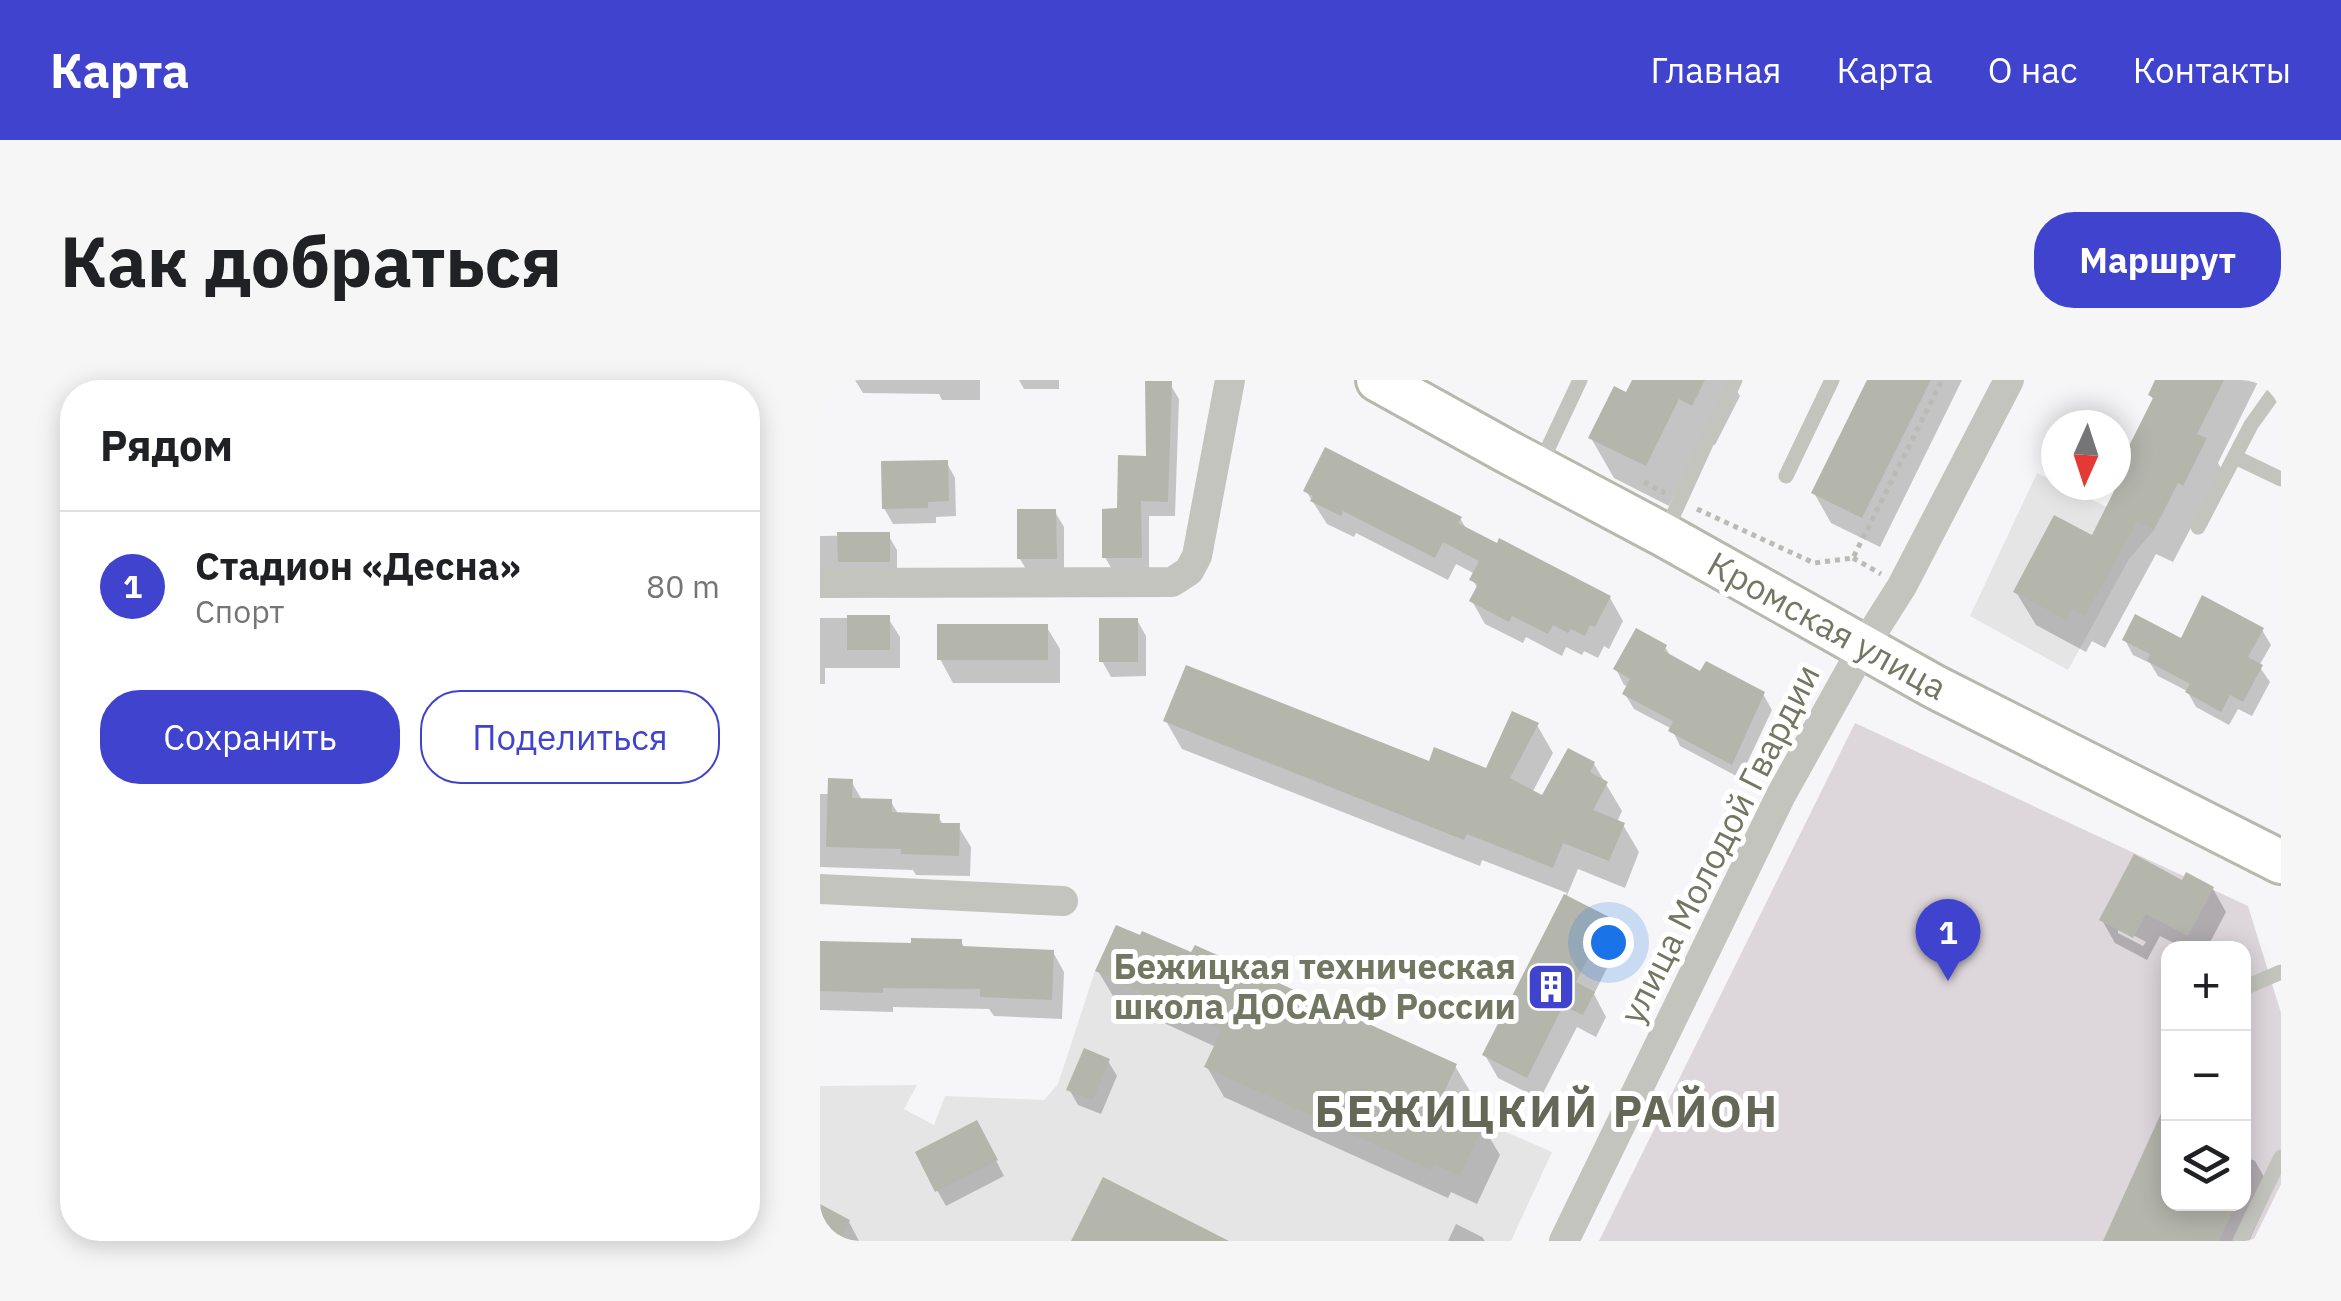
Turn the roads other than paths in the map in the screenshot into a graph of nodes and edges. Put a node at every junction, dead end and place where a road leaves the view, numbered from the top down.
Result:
1 (1230, 380) edge
2 (1378, 380) edge
3 (1580, 380) edge
4 (1735, 380) edge
5 (1832, 380) edge
6 (2009, 380) edge
7 (2281, 383) edge
8 (2235, 457) junction
9 (1538, 468) junction
10 (1786, 476) dead end
11 (2281, 479) edge
12 (1672, 518) junction
13 (2198, 527) dead end
14 (820, 584) edge
15 (1864, 646) junction
16 (2281, 862) edge
17 (820, 889) edge
18 (1063, 901) dead end
19 (2281, 972) edge
20 (2251, 985) edge
21 (2281, 1158) edge
22 (1564, 1241) edge
23 (2240, 1241) edge

1 - 14 street
2 - 9 street, Кромская улица
3 - 9 lane
4 - 12 lane
5 - 10 lane
6 - 15 street, улица Молодой Гвардии
7 - 8 lane
8 - 11 lane
8 - 13 lane
9 - 12 street, Кромская улица
12 - 15 street, Кромская улица
15 - 16 street, Кромская улица
15 - 22 street, улица Молодой Гвардии
17 - 18 street
19 - 20 lane
21 - 23 lane

